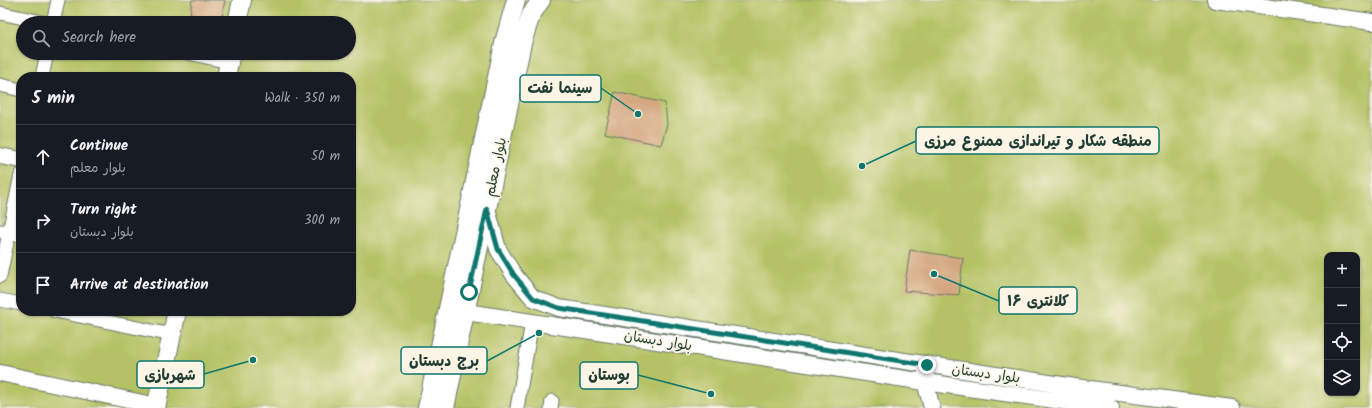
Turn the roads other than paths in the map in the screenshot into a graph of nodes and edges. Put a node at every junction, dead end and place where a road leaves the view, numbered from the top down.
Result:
1 (58, 0) edge
2 (242, 0) edge
3 (516, 0) edge
4 (541, 0) edge
5 (1216, 0) edge
6 (0, 13) edge
7 (16, 16) edge
8 (55, 16) edge
9 (239, 16) edge
10 (1372, 22) edge
11 (46, 60) edge
12 (213, 60) edge
13 (228, 64) edge
14 (43, 72) edge
15 (0, 85) edge
16 (16, 89) edge
17 (0, 156) edge
18 (16, 159) edge
19 (16, 201) edge
20 (487, 209) junction
21 (10, 233) edge
22 (0, 276) edge
23 (0, 300) edge
24 (16, 303) edge
25 (456, 310) junction
26 (79, 316) edge
27 (176, 316) edge
28 (532, 322) junction
29 (172, 335) junction
30 (927, 365) junction
31 (0, 373) edge
32 (925, 382) junction
33 (156, 407) edge
34 (427, 408) edge
35 (445, 408) edge
36 (517, 408) edge
37 (932, 408) edge
38 (1111, 408) edge
39 (1232, 408) edge

1 - 8 street
2 - 9 main road
3 - 25 main road, بلوار معلم
4 - 20 main road, بلوار معلم
5 - 10 street
6 - 7 street
11 - 14 street
12 - 13 street
15 - 16 street
17 - 18 street
19 - 21 street
20 - 25 main road, بلوار معلم
20 - 30 street, بلوار دبستان
21 - 22 street
23 - 24 street
25 - 28 street, بلوار دبستان
25 - 34 main road, بلوار معلم
25 - 35 main road, بلوار معلم
26 - 29 street
27 - 29 main road
28 - 32 street, بلوار دبستان
28 - 36 street
29 - 33 main road
30 - 32 street
30 - 39 street, بلوار دبستان
31 - 33 street
32 - 37 street
32 - 38 street, بلوار دبستان

